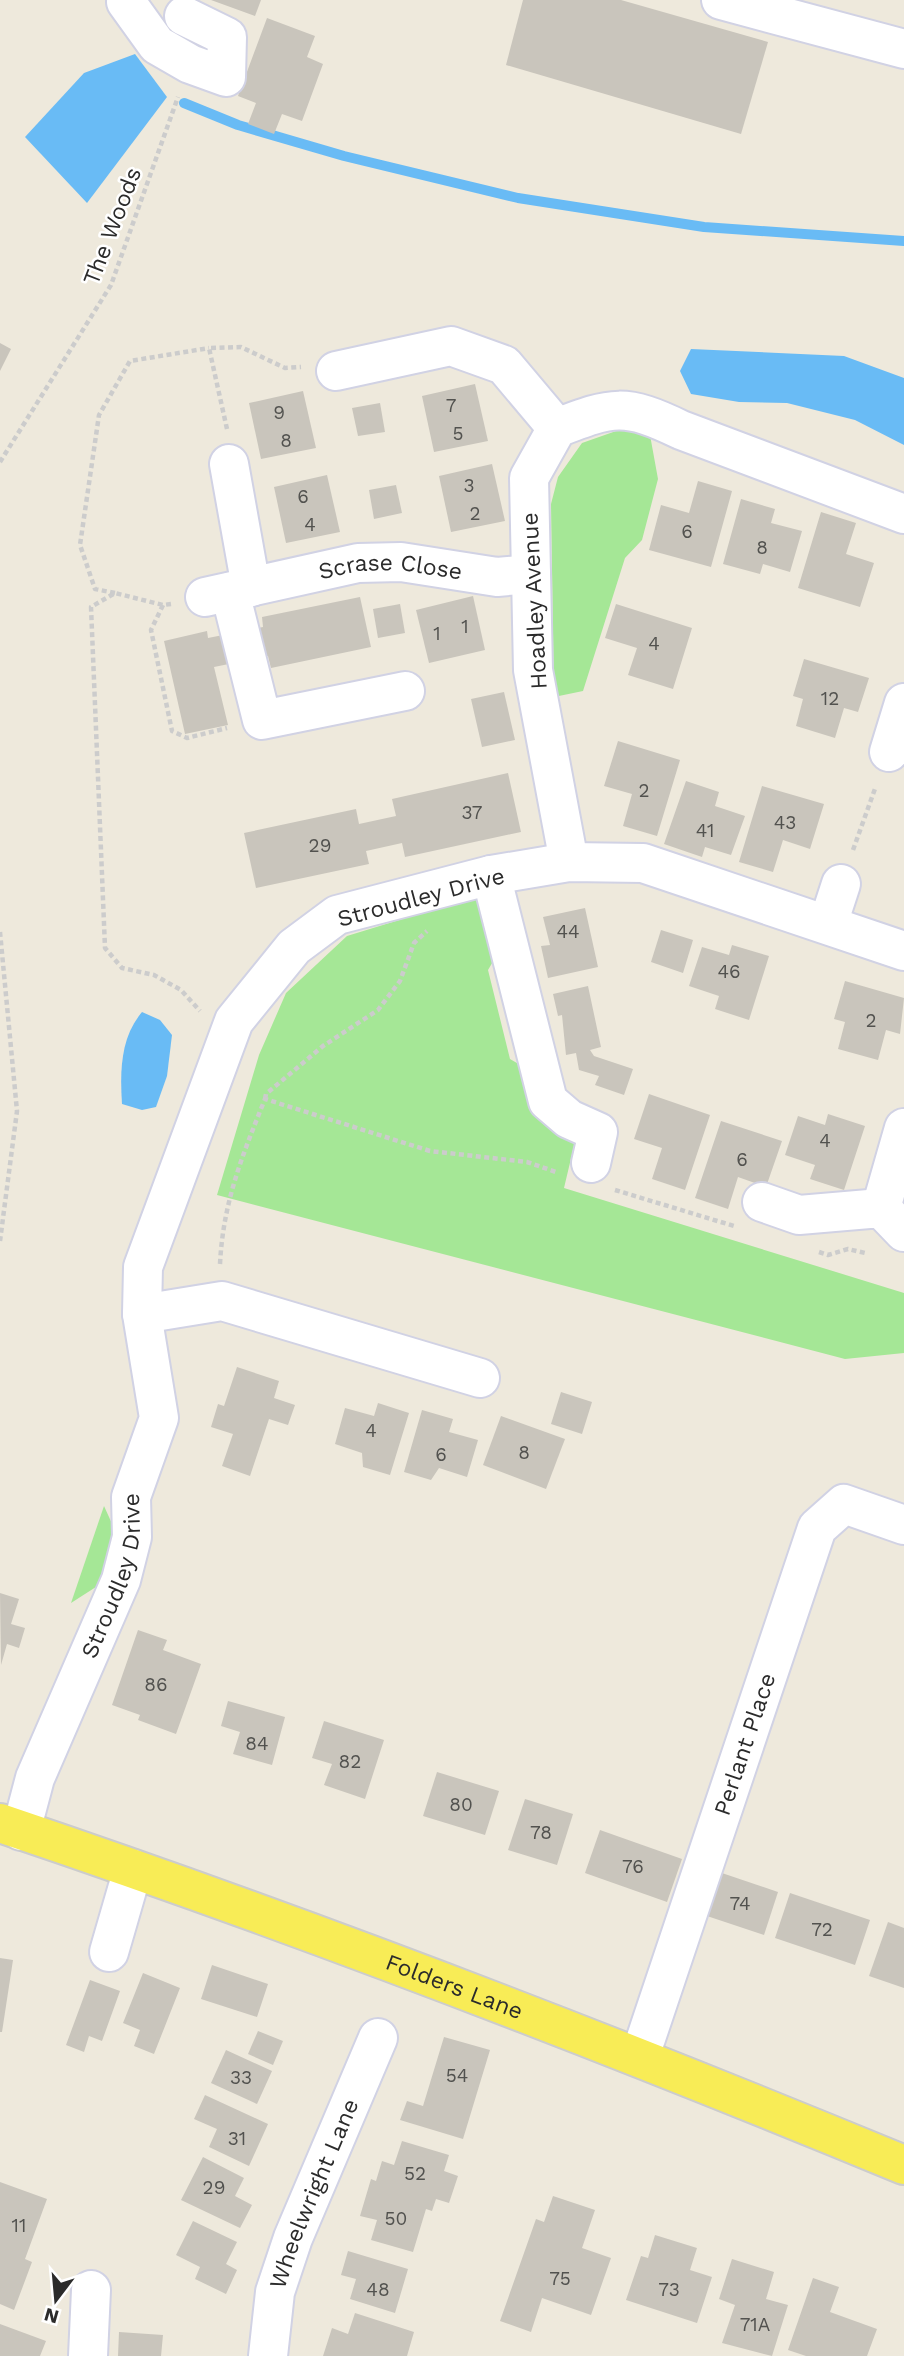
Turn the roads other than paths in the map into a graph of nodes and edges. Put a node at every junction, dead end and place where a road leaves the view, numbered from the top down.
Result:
1 (721, 0) edge
2 (123, 1) edge
3 (184, 16) dead end
4 (904, 49) edge
5 (336, 371) road end
6 (557, 428) junction
7 (229, 464) road end
8 (904, 514) edge
9 (531, 575) junction
10 (229, 592) junction
11 (405, 691) dead end
12 (904, 703) edge
13 (889, 752) road end
14 (569, 862) junction
15 (491, 875) junction
16 (841, 884) road end
17 (828, 924) junction
18 (904, 951) edge
19 (904, 1128) edge
20 (589, 1164) road end
21 (750, 1215) road end
22 (892, 1220) edge
23 (142, 1314) junction
24 (480, 1378) dead end
25 (904, 1525) edge
26 (11, 1827) edge
27 (133, 1869) junction
28 (109, 1952) dead end
29 (378, 2038) dead end
30 (640, 2056) junction
31 (904, 2165) edge
32 (91, 2290) dead end
33 (88, 2356) edge
34 (268, 2356) edge

1 - 4 street
2 - 3 street
5 - 6 street
6 - 8 street
6 - 9 street, Hoadley Avenue
7 - 10 street
9 - 10 street, Scrase Close
9 - 14 street, Hoadley Avenue
10 - 11 street
12 - 13 street
14 - 15 street, Stroudley Drive
14 - 17 street, Stroudley Drive
15 - 20 street
15 - 23 street, Stroudley Drive
16 - 17 street
17 - 18 street, Stroudley Drive
19 - 22 street
21 - 22 street
23 - 24 street
23 - 26 street, Stroudley Drive
25 - 30 street, Perlant Place
26 - 27 main road, Folders Lane
27 - 28 street
27 - 30 main road, Folders Lane
29 - 34 street, Wheelwright Lane
30 - 31 main road, Folders Lane
32 - 33 street

